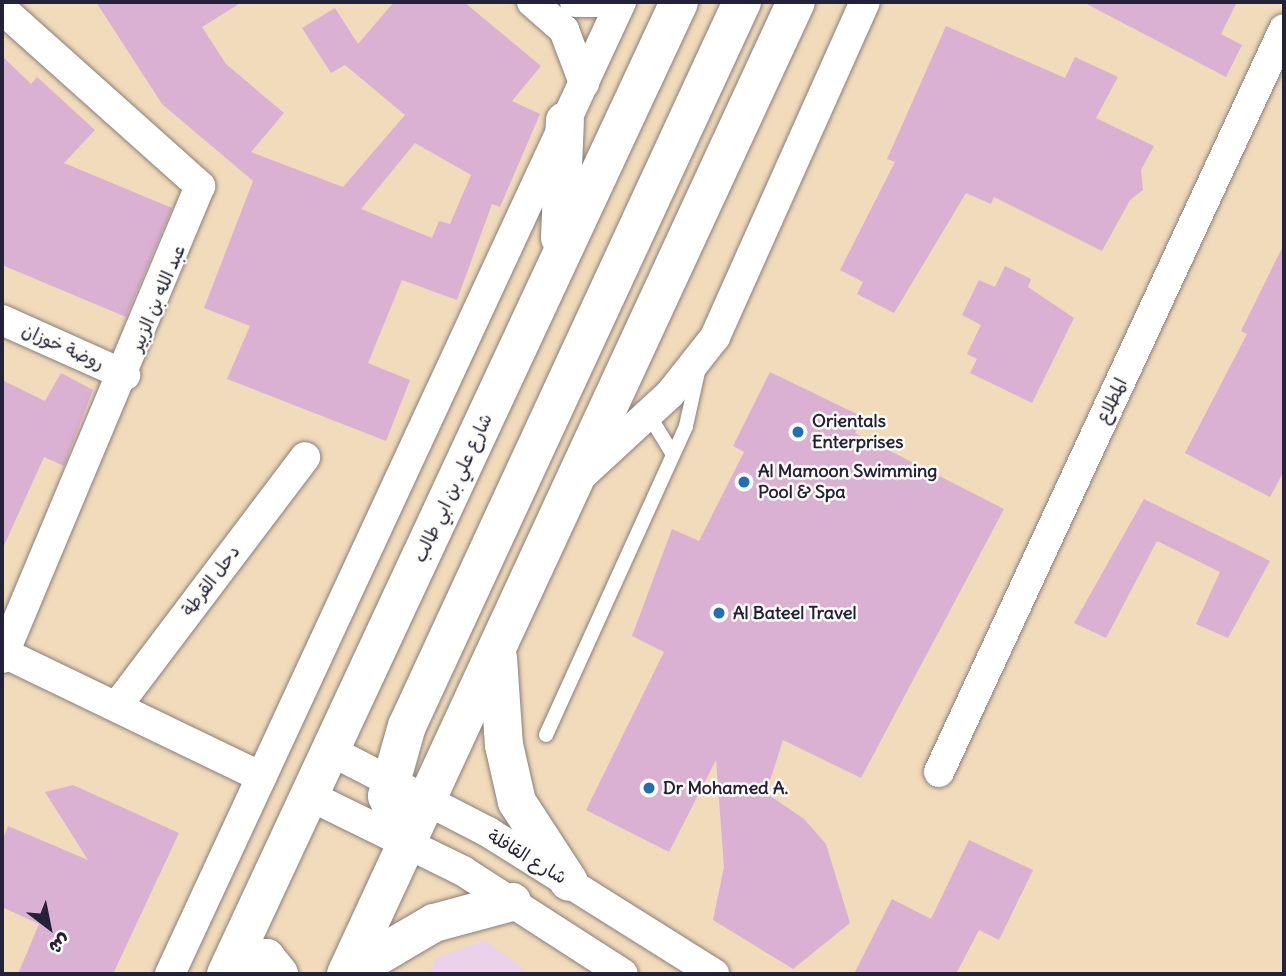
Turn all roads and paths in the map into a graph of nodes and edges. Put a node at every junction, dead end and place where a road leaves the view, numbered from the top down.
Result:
1 (532, 2) edge
2 (575, 2) edge
3 (604, 2) edge
4 (621, 2) edge
5 (678, 2) edge
6 (741, 2) edge
7 (796, 2) edge
8 (865, 2) edge
9 (2, 9) edge
10 (1284, 29) edge
11 (584, 83) junction
12 (565, 121) junction
13 (559, 258) junction
14 (2, 320) edge
15 (700, 360) junction
16 (125, 375) junction
17 (649, 415) junction
18 (672, 453) junction
19 (305, 457) dead end
20 (580, 476) junction
21 (3, 654) edge
22 (498, 656) junction
23 (117, 706) junction
24 (546, 735) dead end
25 (333, 752) junction
26 (939, 772) dead end
27 (262, 777) junction
28 (388, 779) junction
29 (312, 797) junction
30 (429, 800) junction
31 (408, 843) junction
32 (569, 882) junction
33 (512, 902) junction
34 (170, 974) edge
35 (226, 974) edge
36 (232, 974) edge
37 (279, 974) edge
38 (347, 974) edge
39 (623, 974) edge
40 (714, 974) edge

1 - 11 street
2 - 3 street
4 - 11 street
5 - 13 main road, شارع علي بن ابي طالب
6 - 28 main road
7 - 20 main road
8 - 15 street
9 - 16 street, عبد الله بن الزبير
10 - 26 street, المطلاع
11 - 12 street
12 - 13 main road
12 - 27 street
13 - 25 main road, شارع علي بن ابي طالب
14 - 16 street, روضة خوزان
15 - 17 street
15 - 18 lane
16 - 21 street, عبد الله بن الزبير
17 - 18 lane
17 - 20 street
18 - 24 lane
19 - 23 street, دحل القرطة
20 - 22 main road
21 - 23 street
22 - 30 main road
22 - 32 main road
23 - 27 street
25 - 28 street, شارع القافلة
25 - 29 main road, شارع علي بن ابي طالب
27 - 34 street
28 - 30 street, شارع القافلة
28 - 31 main road
29 - 31 street
29 - 35 main road, شارع علي بن ابي طالب
30 - 31 main road
30 - 32 street, شارع القافلة
31 - 33 street
31 - 38 main road
32 - 40 street, شارع القافلة
33 - 38 main road
33 - 39 street
36 - 37 main road

